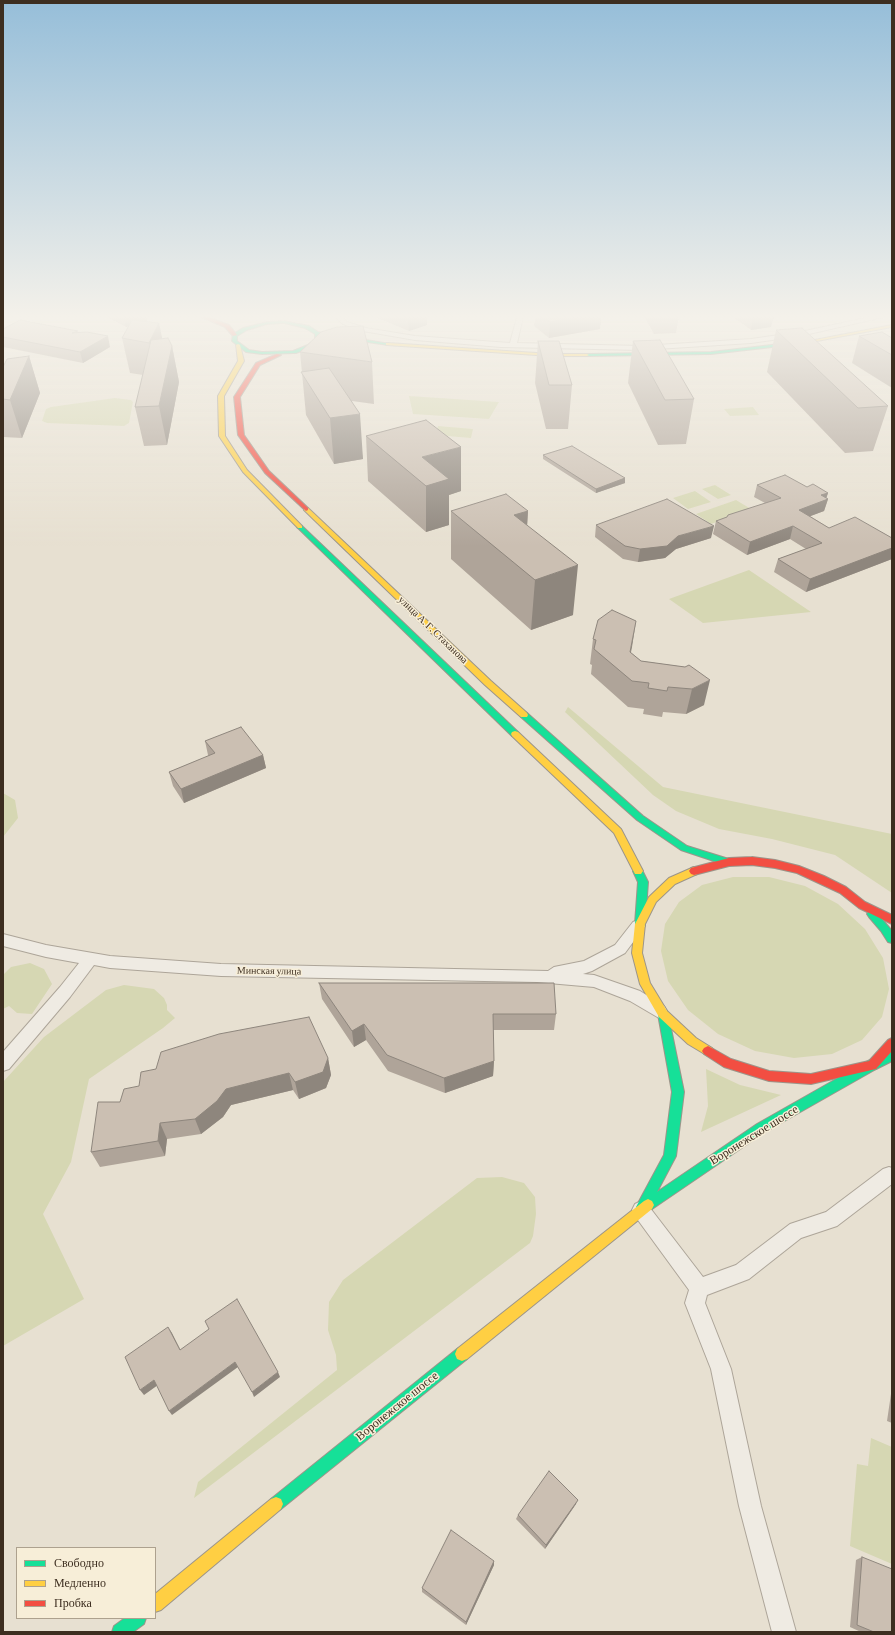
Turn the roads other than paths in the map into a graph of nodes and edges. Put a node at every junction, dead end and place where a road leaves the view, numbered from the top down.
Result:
1 (223, 393) edge
2 (239, 393) edge
3 (730, 862) junction
4 (862, 905) junction
5 (892, 920) edge
6 (640, 924) junction
7 (3, 940) edge
8 (892, 940) edge
9 (89, 960) junction
10 (537, 976) junction
11 (664, 1014) junction
12 (892, 1043) edge
13 (892, 1056) edge
14 (3, 1064) edge
15 (872, 1065) junction
16 (892, 1176) edge
17 (641, 1210) junction
18 (699, 1288) junction
19 (156, 1603) edge
20 (137, 1619) edge
21 (120, 1632) edge
22 (784, 1632) edge

1 - 6 main road, улица А. Г. Стаханова
2 - 3 main road, улица А. Г. Стаханова
3 - 4 main road, Воронежское шоссе
3 - 6 main road, Воронежское шоссе
4 - 5 main road, Воронежское шоссе
4 - 8 main road, Воронежское шоссе
6 - 10 street
6 - 11 main road, Воронежское шоссе
7 - 9 street, Минская улица
9 - 10 street, Минская улица
9 - 14 street
10 - 11 street
11 - 15 main road, Воронежское шоссе
11 - 17 main road, Воронежское шоссе
12 - 15 main road, Воронежское шоссе
13 - 15 main road, Воронежское шоссе
15 - 17 main road, Воронежское шоссе
16 - 18 street
17 - 18 street
17 - 19 main road, Воронежское шоссе
18 - 22 street
20 - 21 main road

